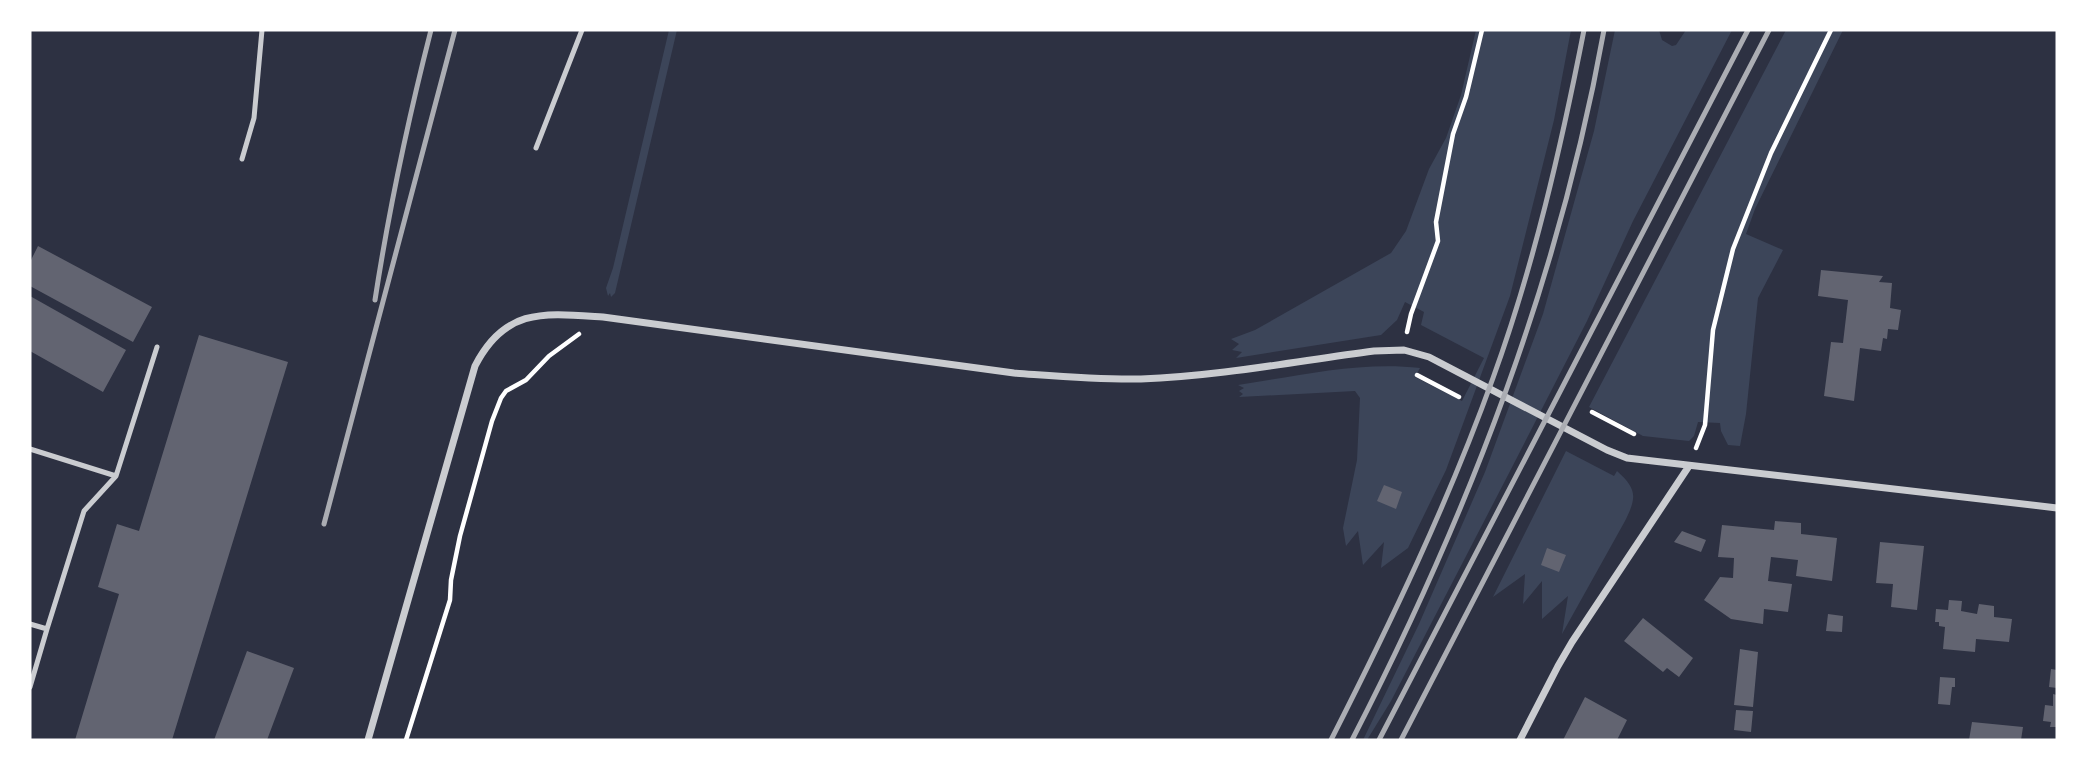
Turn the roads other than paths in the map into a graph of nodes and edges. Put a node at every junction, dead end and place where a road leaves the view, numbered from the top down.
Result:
1 (262, 30) edge
2 (582, 30) edge
3 (536, 148) dead end
4 (242, 159) dead end
5 (158, 347) dead end
6 (30, 449) edge
7 (1689, 466) junction
8 (116, 476) junction
9 (2057, 508) edge
10 (30, 624) edge
11 (47, 629) junction
12 (30, 687) edge
13 (368, 740) edge
14 (1520, 740) edge

1 - 4 lane
2 - 3 lane
5 - 8 lane
6 - 8 lane
7 - 9 street
7 - 13 street
7 - 14 street
8 - 11 lane
10 - 11 lane
11 - 12 lane

